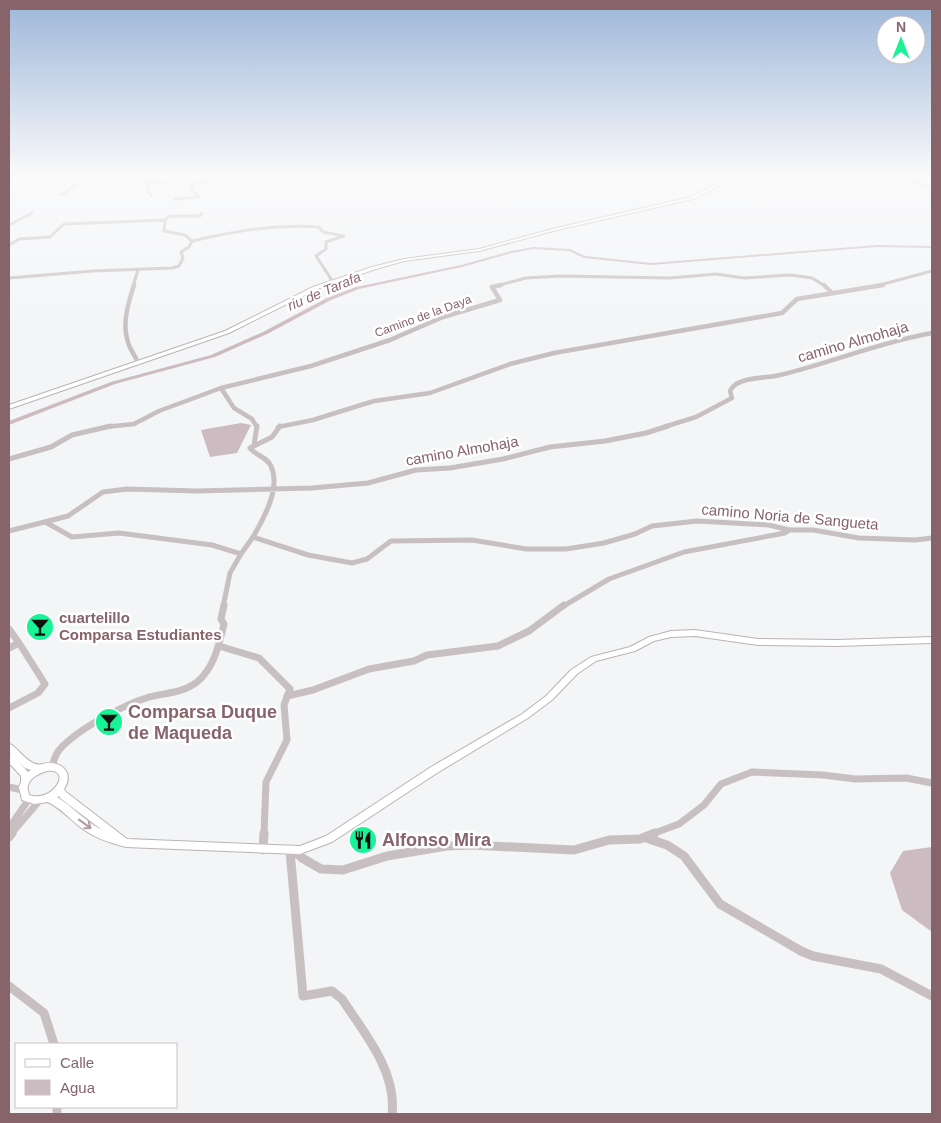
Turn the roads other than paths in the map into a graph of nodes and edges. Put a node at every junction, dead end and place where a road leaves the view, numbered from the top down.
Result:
1 (61, 226) edge
2 (164, 226) edge
3 (568, 226) edge
4 (192, 241) junction
5 (9, 245) edge
6 (138, 270) junction
7 (932, 270) edge
8 (9, 278) edge
9 (333, 282) junction
10 (831, 292) junction
11 (932, 333) edge
12 (138, 363) junction
13 (221, 388) junction
14 (9, 407) edge
15 (254, 445) junction
16 (9, 459) edge
17 (273, 488) junction
18 (47, 523) junction
19 (789, 530) junction
20 (9, 531) edge
21 (253, 537) junction
22 (932, 538) edge
23 (241, 554) junction
24 (9, 629) edge
25 (932, 640) edge
26 (19, 643) junction
27 (219, 646) junction
28 (9, 648) edge
29 (287, 696) junction
30 (9, 708) edge
31 (9, 747) edge
32 (9, 757) edge
33 (52, 767) junction
34 (40, 769) junction
35 (932, 783) edge
36 (19, 786) edge
37 (60, 789) junction
38 (29, 799) junction
39 (44, 799) junction
40 (9, 828) edge
41 (9, 837) edge
42 (646, 838) junction
43 (126, 843) junction
44 (263, 850) junction
45 (292, 851) junction
46 (9, 986) edge
47 (932, 996) edge
48 (54, 1043) edge
49 (392, 1114) edge

1 - 5 street
2 - 4 street
3 - 9 main road
4 - 6 street
4 - 9 street
6 - 8 street
6 - 12 street
7 - 10 street
9 - 12 main road
10 - 13 street, Camino de la Daya
10 - 15 street
11 - 17 street, camino Almohaja
12 - 14 main road
13 - 15 street
13 - 16 street, Camino de la Daya
15 - 17 street
17 - 18 street, camino Almohaja
17 - 21 street
18 - 20 street, camino Almohaja
18 - 23 street
19 - 21 street, camino Noria de Sangueta
19 - 22 street, camino Noria de Sangueta
19 - 29 street
21 - 23 street
23 - 27 street
24 - 26 street
25 - 45 main road
26 - 28 street
26 - 30 street
27 - 29 street
27 - 33 street
29 - 44 street
31 - 34 main road
32 - 36 main road
33 - 34 main road
33 - 37 main road
34 - 36 main road
35 - 42 street
36 - 38 main road
37 - 39 main road
37 - 43 main road
38 - 39 main road
38 - 40 street
39 - 41 street
39 -> 43 main road
42 - 45 street
42 - 47 street
43 - 44 main road
44 - 45 main road
45 - 49 street
46 - 48 street

